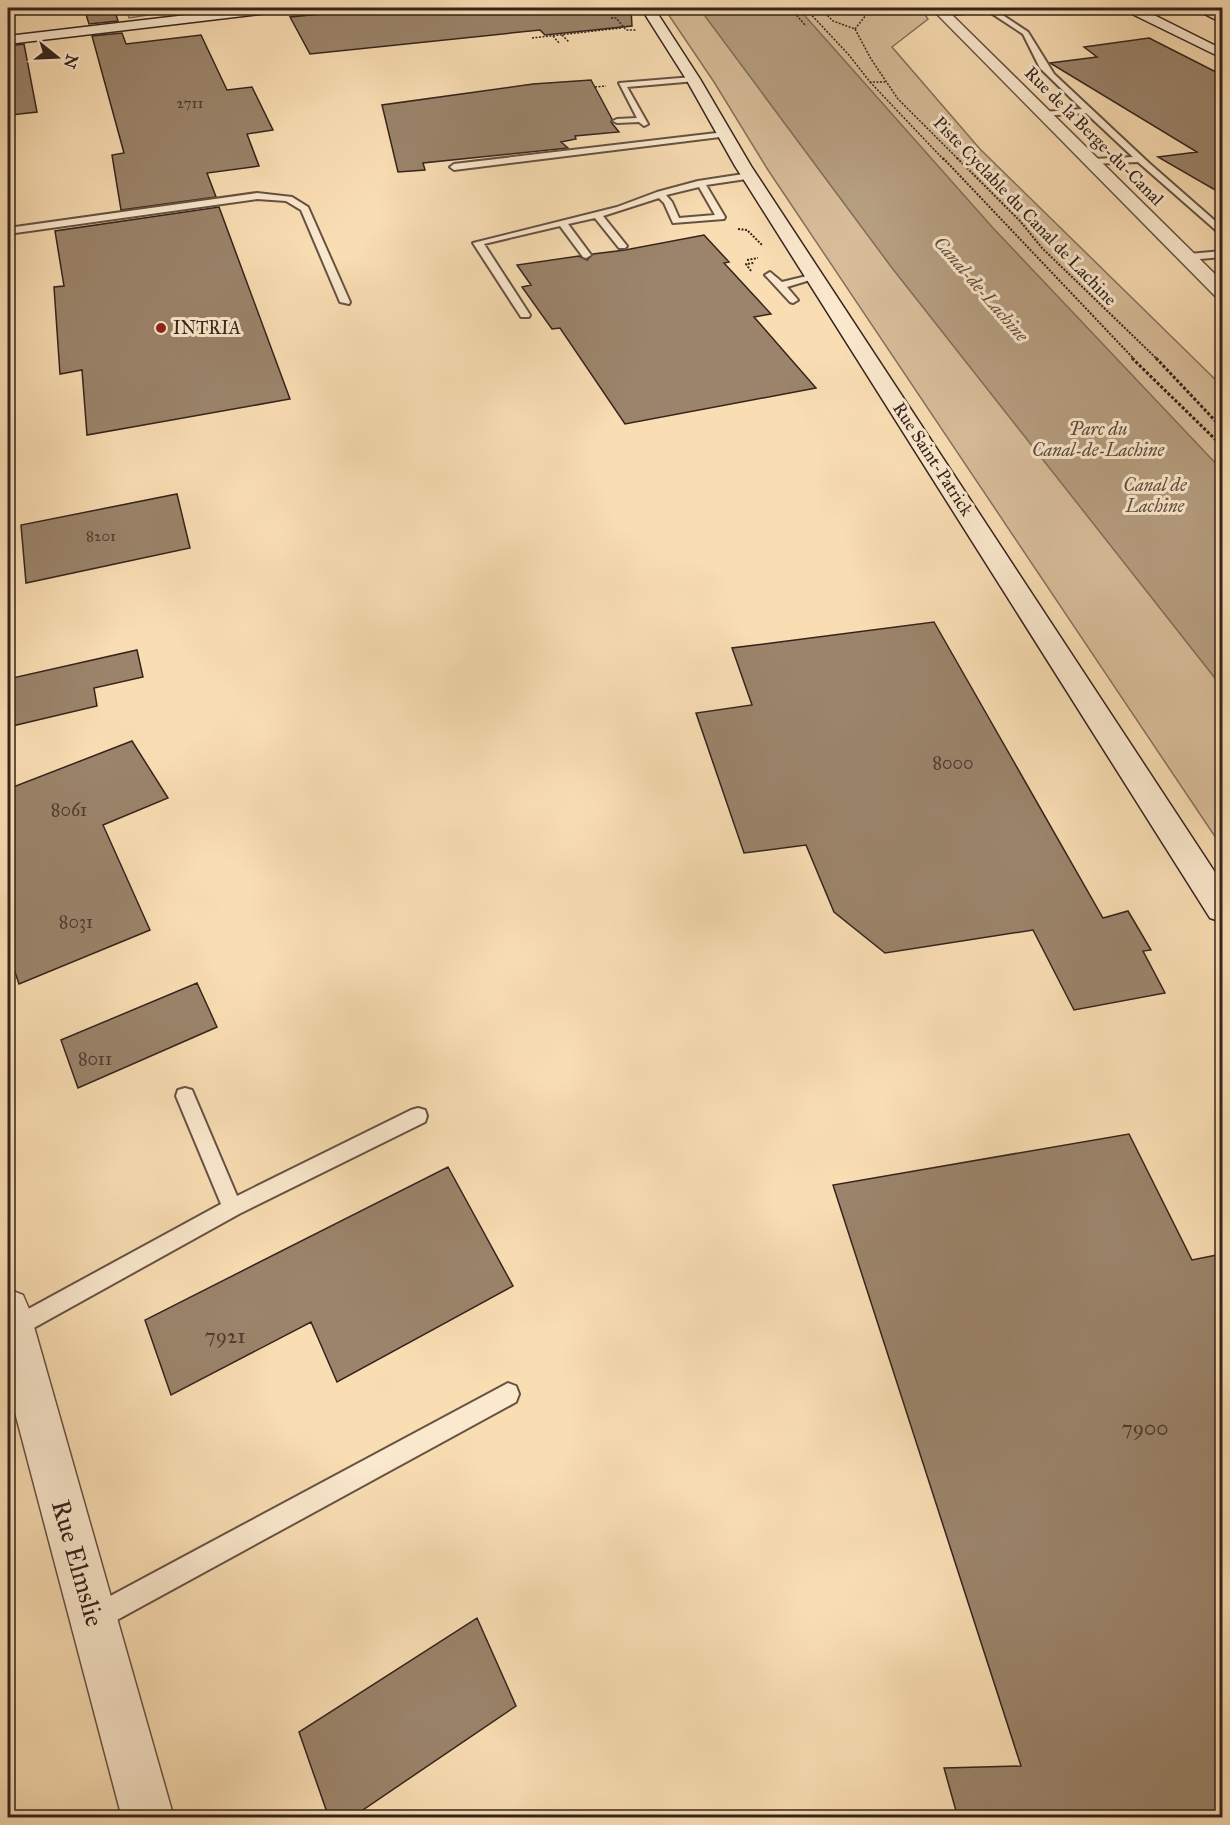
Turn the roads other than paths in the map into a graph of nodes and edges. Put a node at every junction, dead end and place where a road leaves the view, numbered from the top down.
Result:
1 (210, 8) edge
2 (276, 8) edge
3 (647, 8) edge
4 (993, 8) edge
5 (1131, 8) edge
6 (1200, 8) edge
7 (941, 10) edge
8 (1222, 19) edge
9 (8, 33) edge
10 (8, 40) edge
11 (1222, 54) edge
12 (693, 79) junction
13 (1087, 111) junction
14 (1044, 114) junction
15 (617, 121) dead end
16 (725, 134) junction
17 (1140, 159) junction
18 (1093, 162) junction
19 (454, 167) dead end
20 (750, 176) junction
21 (701, 183) junction
22 (660, 194) junction
23 (598, 214) junction
24 (562, 223) junction
25 (8, 231) edge
26 (1222, 231) edge
27 (622, 246) dead end
28 (1222, 254) edge
29 (586, 255) dead end
30 (1189, 257) junction
31 (770, 275) dead end
32 (815, 277) junction
33 (780, 286) junction
34 (1222, 292) edge
35 (793, 300) dead end
36 (345, 302) dead end
37 (525, 315) dead end
38 (1222, 909) edge
39 (186, 1096) dead end
40 (418, 1116) dead end
41 (232, 1209) junction
42 (10, 1318) edge
43 (508, 1394) dead end
44 (94, 1618) junction
45 (148, 1818) edge

1 - 9 main road
2 - 10 main road
3 - 12 main road, Rue Saint-Patrick
4 - 7 lane
4 - 13 lane
5 - 11 main road
6 - 8 highway
7 - 14 main road, Rue de la Berge-du-Canal
12 - 15 lane
12 - 16 main road, Rue Saint-Patrick
13 - 14 lane
13 - 17 lane
14 - 18 main road, Rue de la Berge-du-Canal
16 - 19 lane
16 - 20 main road, Rue Saint-Patrick
17 - 18 lane
17 - 26 lane
18 - 30 main road, Rue de la Berge-du-Canal
20 - 21 lane
20 - 32 main road, Rue Saint-Patrick
21 - 22 lane
21 - 22 lane
22 - 23 lane
23 - 24 lane
23 - 27 lane
24 - 29 lane
24 - 37 lane
25 - 36 lane
28 - 30 lane
30 - 34 main road, Rue de la Berge-du-Canal
31 - 33 lane
32 - 33 lane
32 - 38 main road, Rue Saint-Patrick
33 - 35 lane
39 - 41 lane
40 - 41 lane
41 - 42 lane
42 - 44 main road, Rue Elmslie
43 - 44 lane
44 - 45 main road, Rue Elmslie

